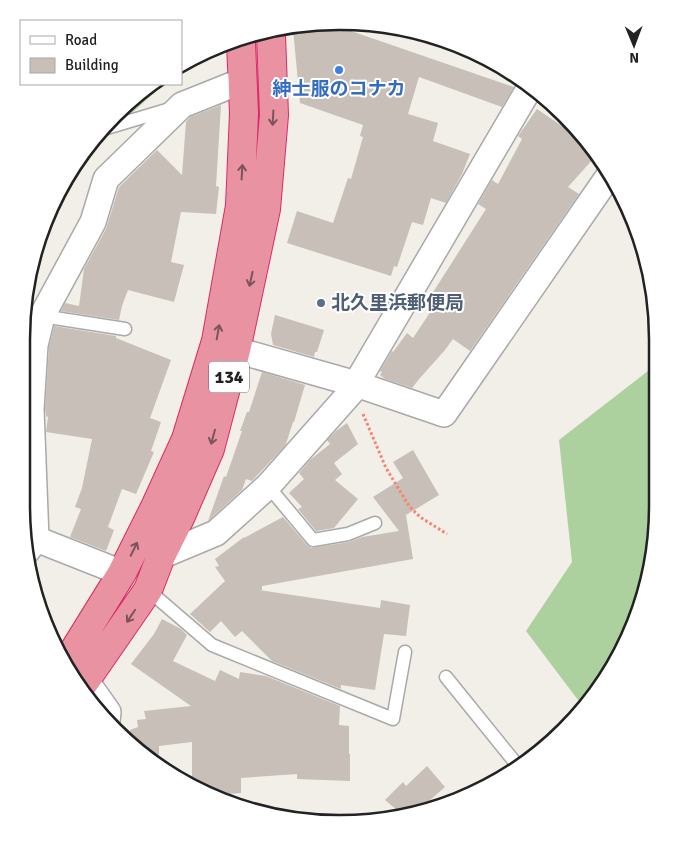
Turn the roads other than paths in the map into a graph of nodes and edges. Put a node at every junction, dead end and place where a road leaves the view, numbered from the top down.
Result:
1 (271, 38) edge
2 (241, 46) edge
3 (242, 81) junction
4 (526, 93) edge
5 (182, 105) junction
6 (117, 125) edge
7 (605, 181) edge
8 (42, 316) junction
9 (125, 329) dead end
10 (236, 350) junction
11 (355, 387) junction
12 (268, 486) junction
13 (375, 523) dead end
14 (32, 535) edge
15 (32, 545) edge
16 (161, 556) junction
17 (122, 573) junction
18 (148, 590) junction
19 (405, 652) dead end
20 (77, 669) edge
21 (77, 670) edge
22 (446, 677) dead end
23 (514, 761) edge

1 -> 10 highway, 134
2 - 3 highway, 134
3 - 5 street
17 -> 3 highway, 134
4 - 11 street
5 - 6 lane
5 - 8 street
7 - 11 street
8 - 9 lane
8 - 14 street
10 - 11 street
10 -> 16 highway, 134
11 - 12 street
12 - 13 lane
12 - 16 street
15 - 17 street
16 - 18 highway, 134
17 - 20 highway, 134
18 - 19 lane
18 -> 21 highway, 134
22 - 23 lane

